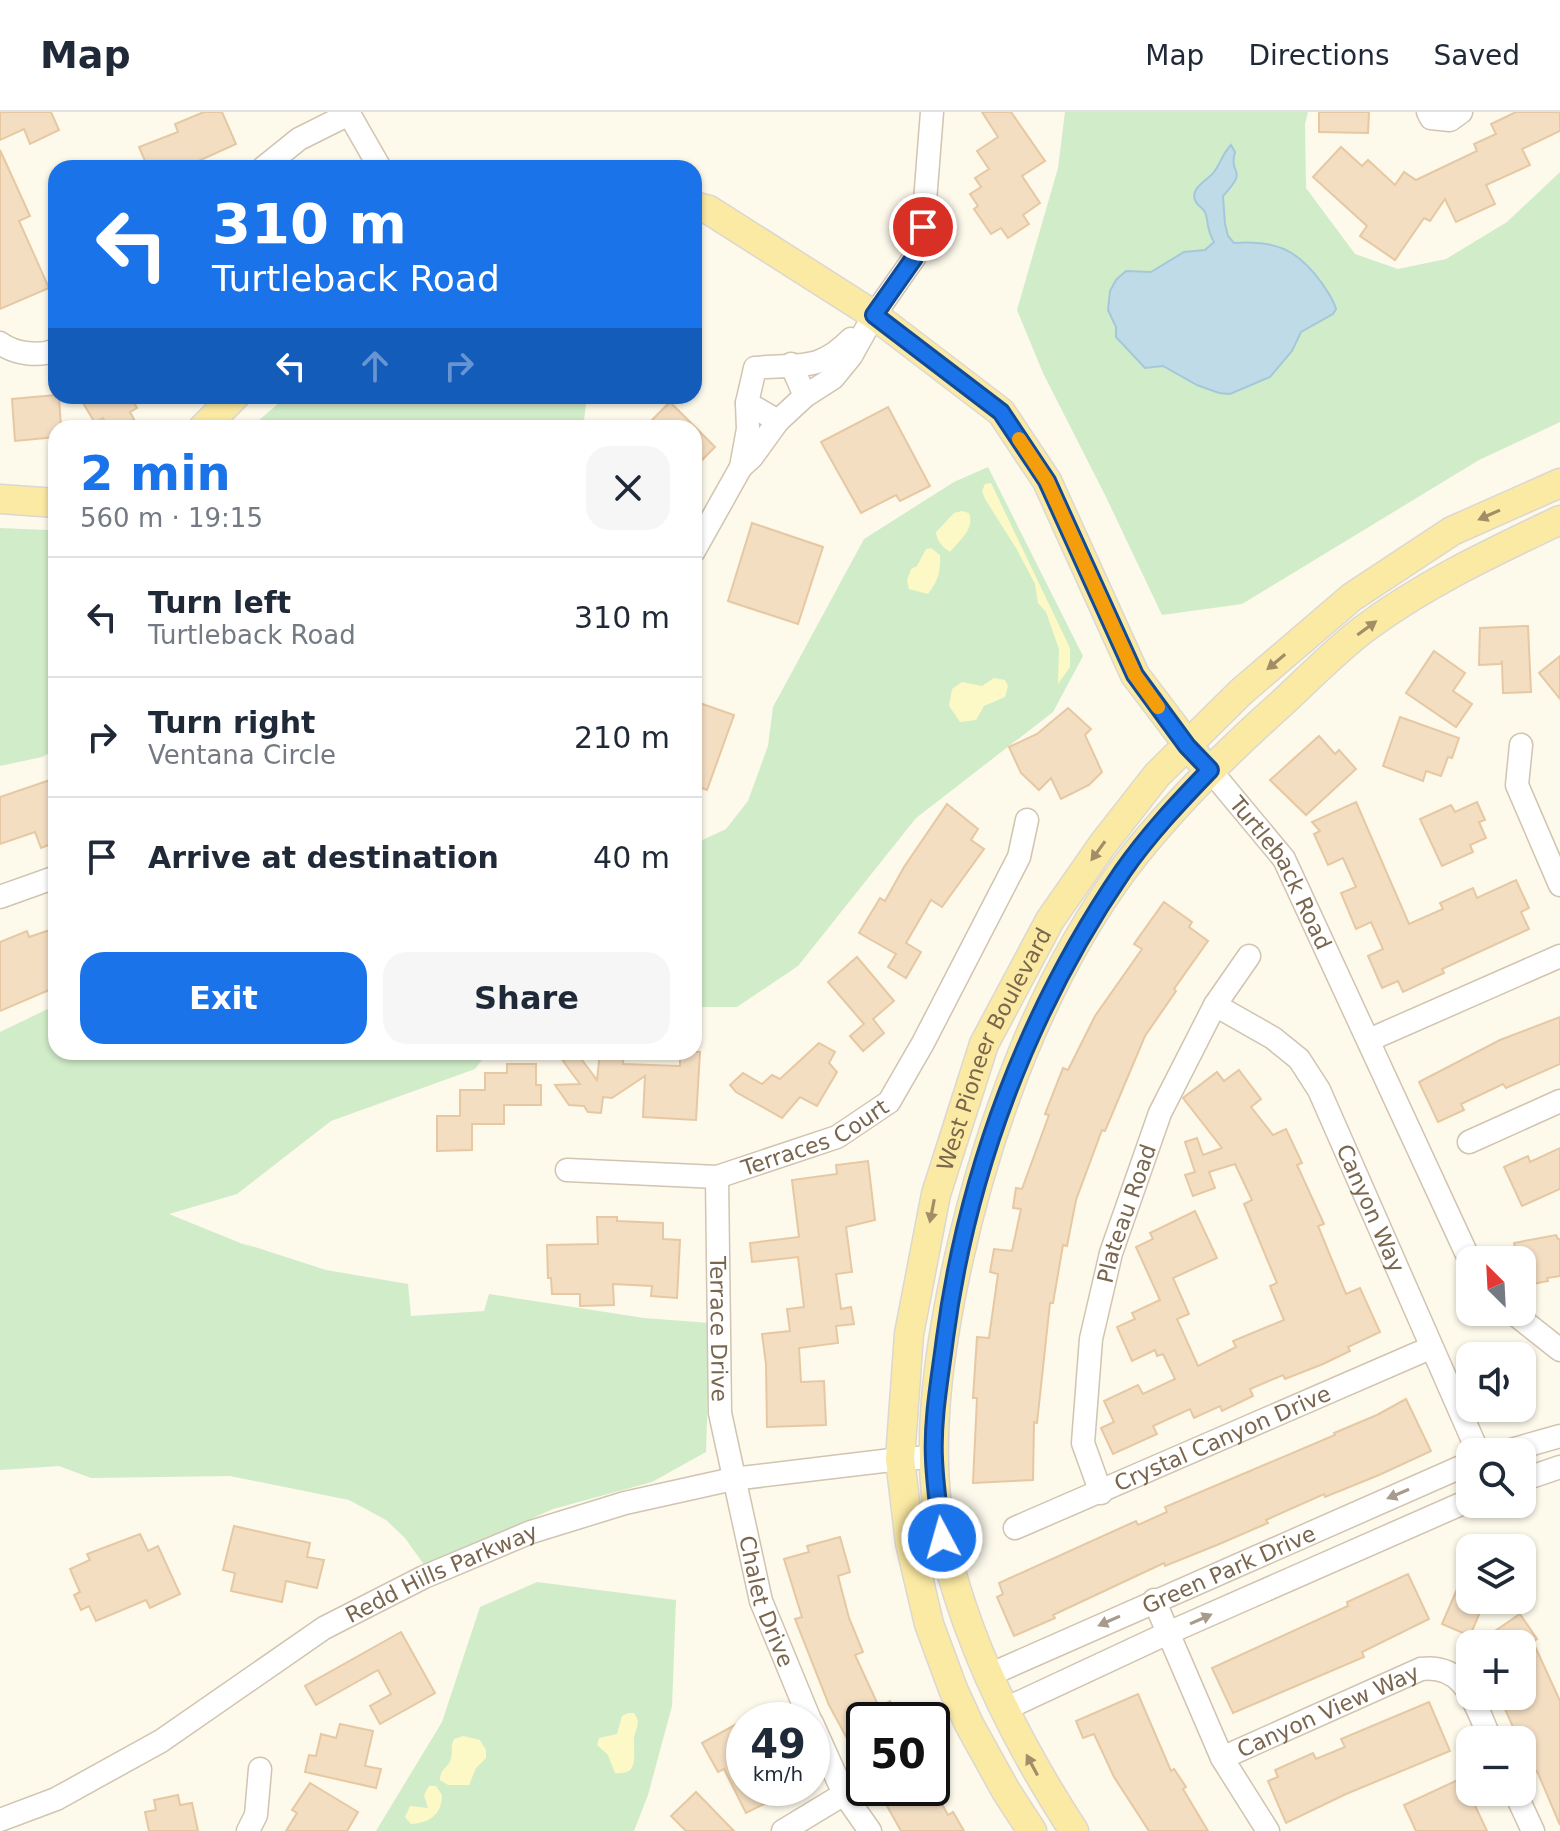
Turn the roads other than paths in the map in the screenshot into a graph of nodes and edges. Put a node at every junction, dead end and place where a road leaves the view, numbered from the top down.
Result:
1 (932, 112) edge
2 (1428, 112) edge
3 (1461, 112) edge
4 (349, 113) edge
5 (273, 160) edge
6 (375, 160) edge
7 (702, 208) edge
8 (874, 315) junction
9 (6, 347) edge
10 (48, 353) edge
11 (791, 364) junction
12 (805, 396) junction
13 (747, 403) junction
14 (227, 404) edge
15 (211, 420) edge
16 (778, 421) junction
17 (741, 467) junction
18 (1560, 483) edge
19 (0, 499) edge
20 (48, 502) edge
21 (1560, 520) edge
22 (702, 537) edge
23 (1521, 745) dead end
24 (1187, 746) junction
25 (1210, 770) junction
26 (1027, 820) dead end
27 (48, 880) edge
28 (1560, 885) edge
29 (0, 897) edge
30 (1249, 956) dead end
31 (1560, 956) edge
32 (1215, 1005) junction
33 (1369, 1040) junction
34 (1560, 1101) edge
35 (1469, 1142) dead end
36 (567, 1170) dead end
37 (717, 1177) junction
38 (1463, 1246) edge
39 (1530, 1326) edge
40 (1430, 1348) junction
41 (1560, 1350) edge
42 (1560, 1436) edge
43 (1472, 1438) edge
44 (1536, 1443) edge
45 (933, 1457) junction
46 (900, 1459) junction
47 (1560, 1467) edge
48 (1456, 1469) edge
49 (1536, 1475) edge
50 (733, 1479) junction
51 (1101, 1493) junction
52 (1456, 1506) edge
53 (1015, 1528) dead end
54 (1154, 1600) junction
55 (1168, 1633) junction
56 (989, 1675) junction
57 (803, 1702) edge
58 (1003, 1710) junction
59 (1484, 1726) edge
60 (1222, 1758) junction
61 (830, 1763) edge
62 (260, 1769) dead end
63 (844, 1794) junction
64 (1521, 1806) edge
65 (0, 1820) edge
66 (248, 1831) edge
67 (783, 1831) edge
68 (870, 1831) edge
69 (1032, 1831) edge
70 (1074, 1831) edge
71 (1268, 1831) edge
72 (1533, 1831) edge

1 - 8 street
2 - 3 street
4 - 5 street
4 - 6 street
7 - 8 main road, Turtleback Road
8 - 11 street
8 - 12 street
8 - 24 main road, Turtleback Road
9 - 10 street
11 - 12 street
11 - 13 street
12 - 16 street
13 - 16 street
13 - 17 street
14 - 15 main road
16 - 17 street
17 - 22 street
18 -> 24 main road, West Pioneer Boulevard
19 - 20 main road
25 -> 21 main road, West Pioneer Boulevard
23 - 28 street
24 - 25 main road, Turtleback Road
24 -> 46 main road, West Pioneer Boulevard
25 - 33 street, Turtleback Road
25 - 45 main road, West Pioneer Boulevard
26 - 37 street, Terraces Court
27 - 29 street
30 - 32 street, Plateau Road
31 - 33 street
32 - 40 street, Canyon Way
32 - 51 street, Plateau Road
33 - 38 street, Turtleback Road
34 - 35 street
36 - 37 street, Terraces Court
37 - 50 street, Terrace Drive
39 - 41 street
40 - 43 street, Canyon Way
40 - 51 street, Crystal Canyon Drive
42 - 44 street
45 - 46 street, Redd Hills Parkway
45 - 56 main road, West Pioneer Boulevard
46 - 50 street, Redd Hills Parkway
46 - 69 main road, West Pioneer Boulevard
47 - 49 street
48 -> 54 street, Green Park Drive
50 - 57 street, Chalet Drive
50 - 65 street, Redd Hills Parkway
51 - 53 street, Crystal Canyon Drive
55 -> 52 street, Green Park Drive
54 - 55 street
54 -> 56 street, Green Park Drive
55 - 58 street, Green Park Drive
55 - 60 street
56 - 58 main road, West Pioneer Boulevard
70 -> 58 main road, West Pioneer Boulevard
59 - 60 street, Canyon View Way
60 - 71 street
61 - 63 street, Chalet Drive
62 - 66 street
63 - 67 street
63 - 68 street, Chalet Drive
64 - 72 street

